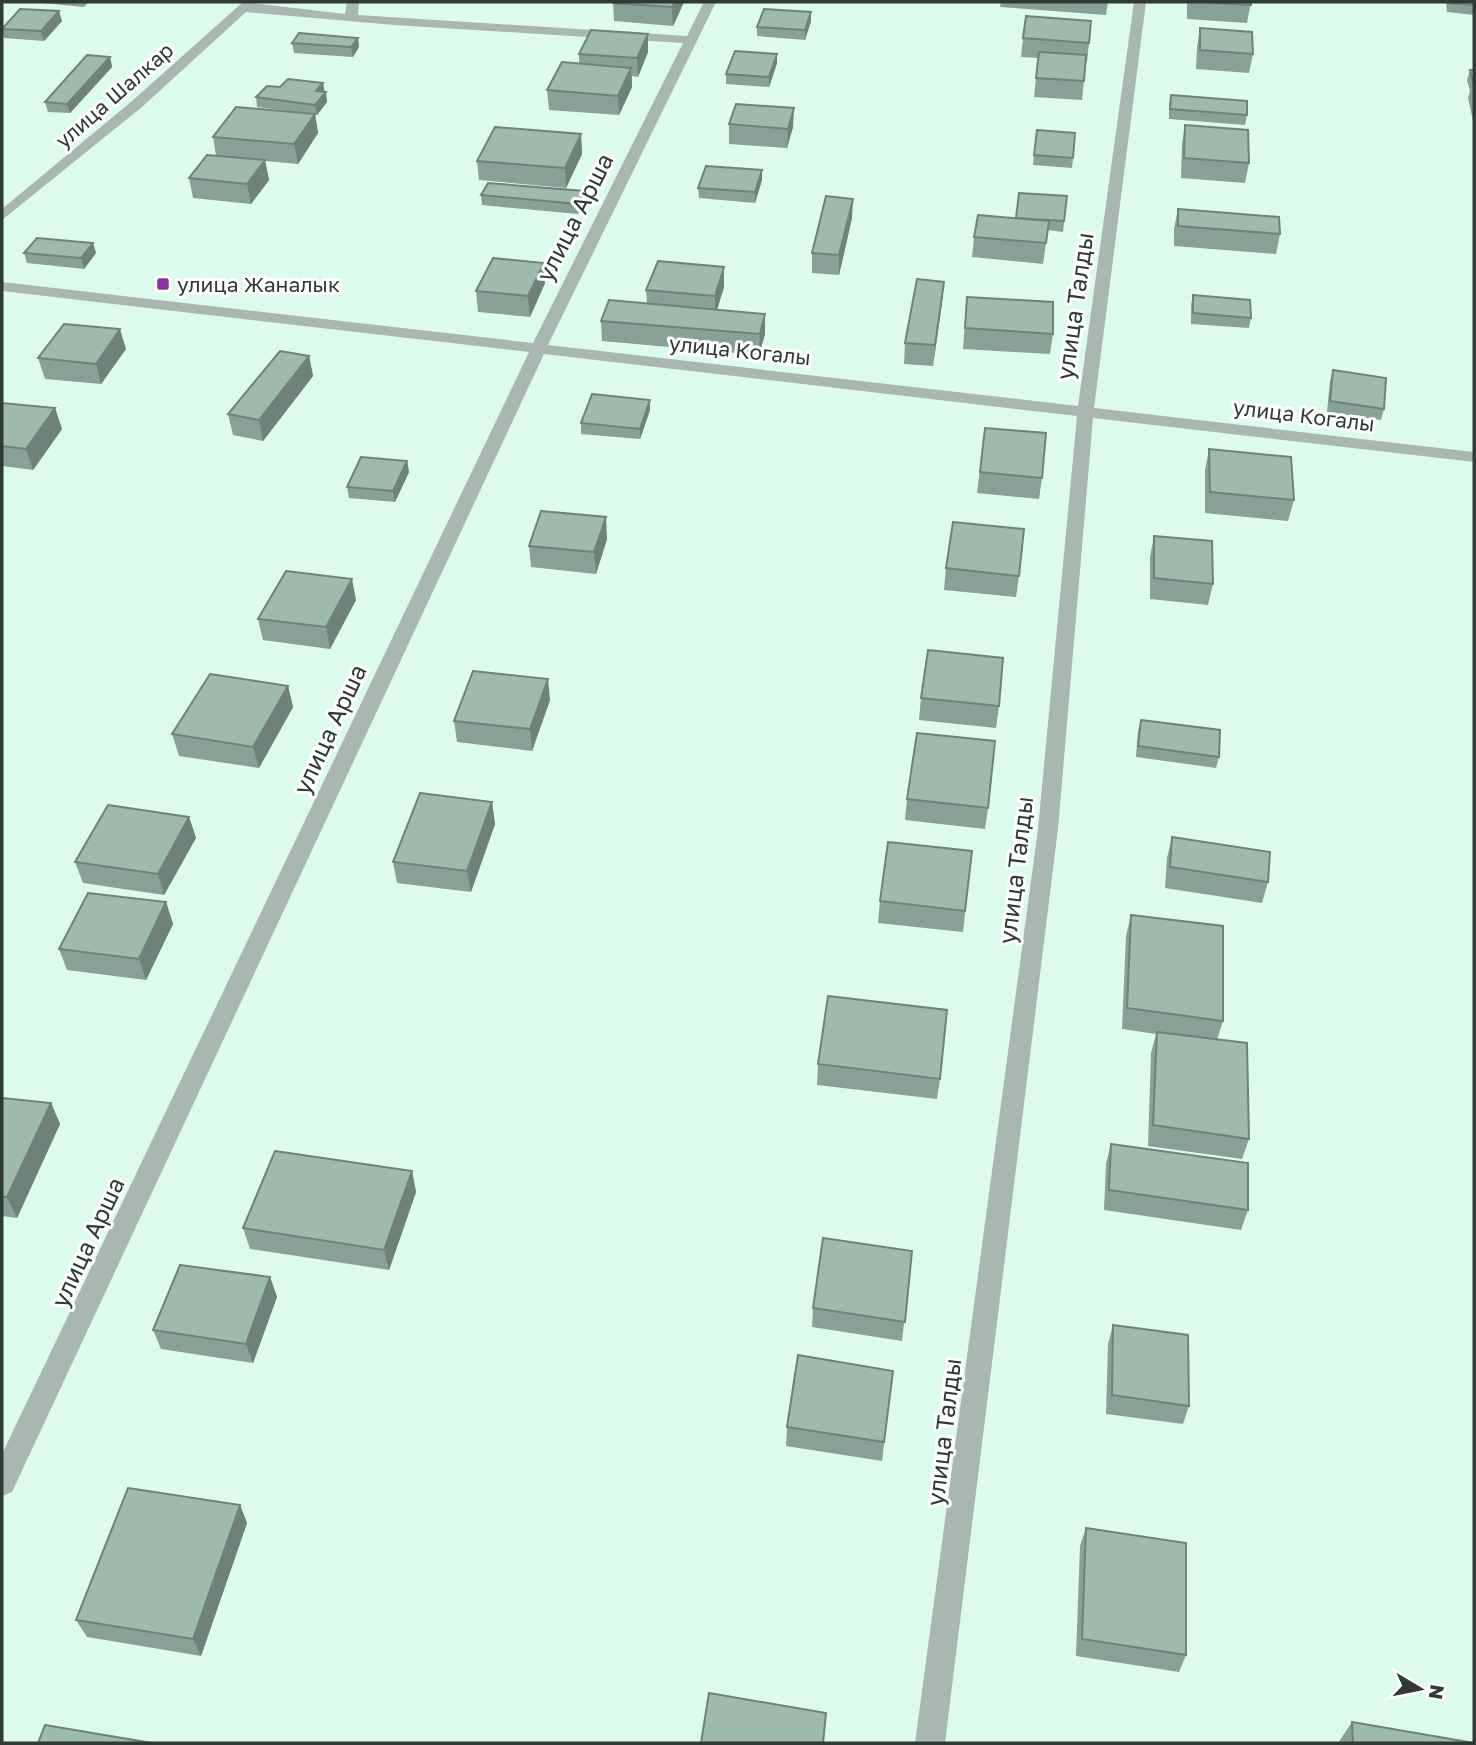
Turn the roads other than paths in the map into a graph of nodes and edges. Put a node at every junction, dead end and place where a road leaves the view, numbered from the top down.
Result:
1 (353, 2) edge
2 (710, 2) edge
3 (1140, 2) edge
4 (246, 5) edge
5 (351, 18) junction
6 (692, 40) junction
7 (2, 216) edge
8 (6, 286) edge
9 (2, 306) edge
10 (538, 349) junction
11 (1086, 410) junction
12 (1474, 457) edge
13 (2, 1483) edge
14 (930, 1743) edge

1 - 5 street
2 - 6 street, улица Арша
3 - 11 street, улица Талды
4 - 5 street
4 - 7 street, улица Шалкар
5 - 6 street
6 - 10 street, улица Арша
8 - 9 street
8 - 10 street, улица Когалы
10 - 11 street, улица Когалы
10 - 13 street, улица Арша
11 - 12 street, улица Когалы
11 - 14 street, улица Талды

